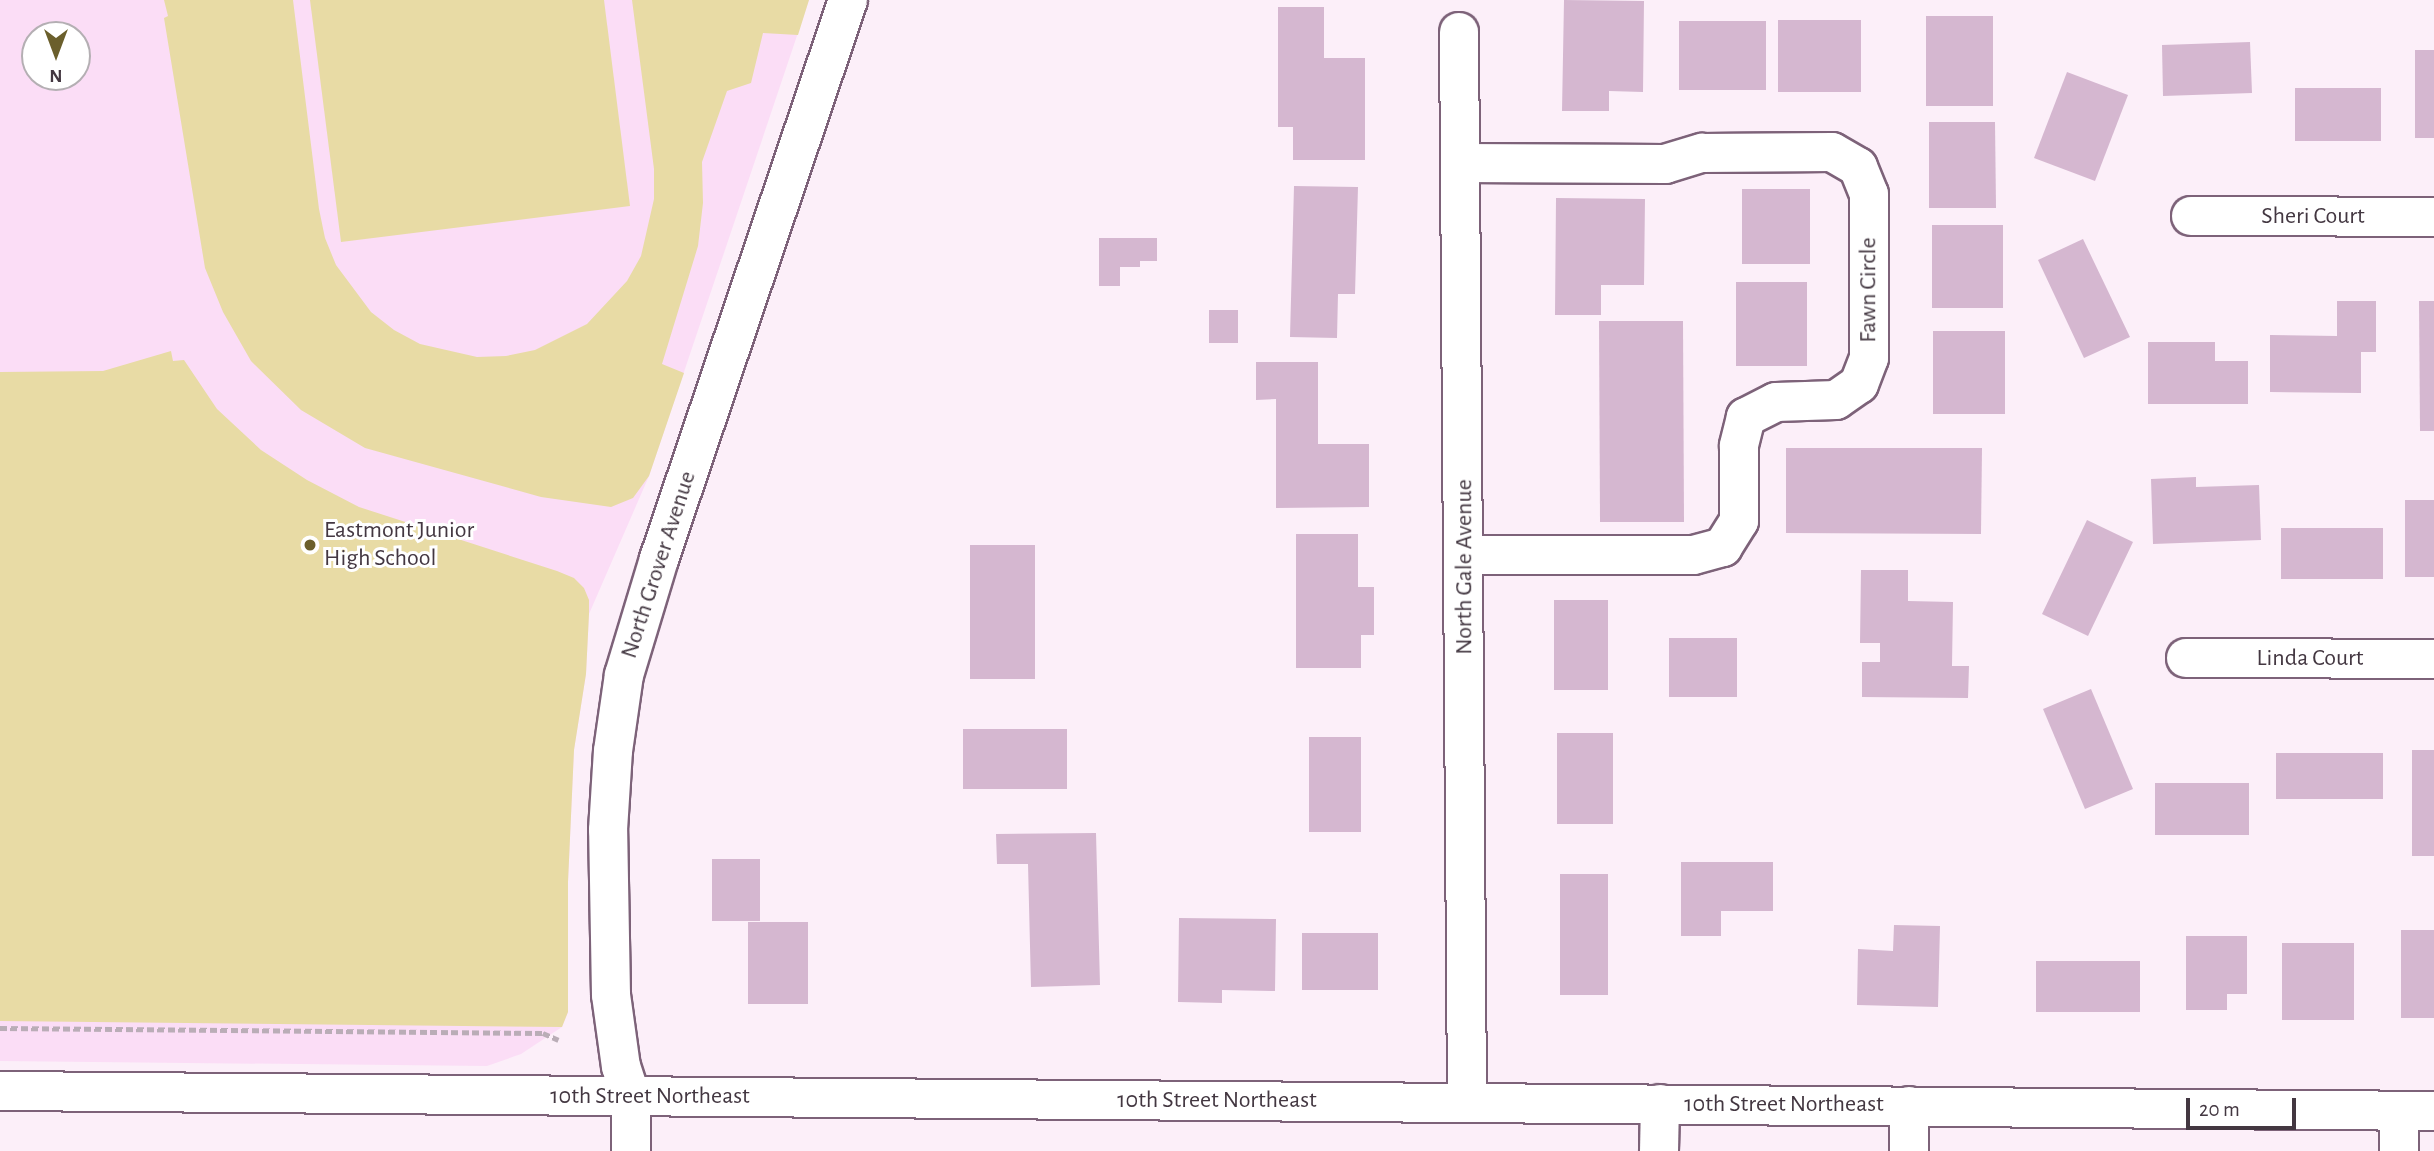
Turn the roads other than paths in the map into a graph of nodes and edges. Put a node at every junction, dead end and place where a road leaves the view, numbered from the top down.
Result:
1 (848, 0) edge
2 (1459, 32) dead end
3 (1461, 163) junction
4 (2191, 216) dead end
5 (2434, 217) edge
6 (1465, 555) junction
7 (2186, 659) dead end
8 (2434, 659) edge
9 (0, 1091) edge
10 (631, 1097) junction
11 (1467, 1103) junction
12 (1660, 1104) junction
13 (1909, 1106) junction
14 (2417, 1111) edge
15 (631, 1151) edge
16 (1659, 1151) edge
17 (1909, 1151) edge
18 (2399, 1151) edge

1 - 10 street, North Grover Avenue
2 - 3 street, North Gale Avenue
3 - 6 street, North Gale Avenue
3 - 6 street, Fawn Circle
4 - 5 street, Sheri Court
6 - 11 street, North Gale Avenue
7 - 8 street, Linda Court
9 - 10 street, 10th Street Northeast
10 - 11 street, 10th Street Northeast
10 - 15 street, North Grover Avenue
11 - 12 street, 10th Street Northeast
12 - 13 street, 10th Street Northeast
12 - 16 street
13 - 14 street, 10th Street Northeast
13 - 17 street
14 - 18 street

